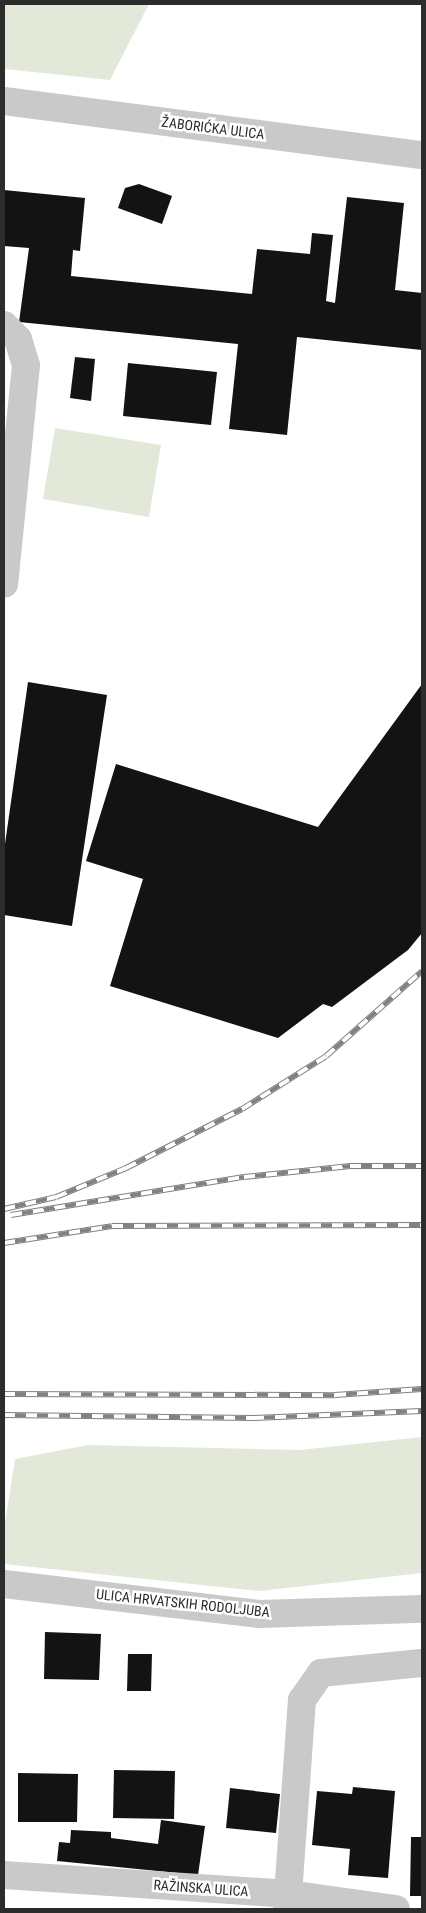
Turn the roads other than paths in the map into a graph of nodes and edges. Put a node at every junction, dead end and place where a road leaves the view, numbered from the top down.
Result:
1 (4, 101) edge
2 (422, 155) edge
3 (4, 325) edge
4 (4, 584) edge
5 (4, 1584) edge
6 (422, 1609) edge
7 (422, 1663) edge
8 (4, 1875) edge
9 (288, 1902) edge
10 (396, 1909) edge

1 - 2 street, ŽABORIĆKA ULICA
3 - 4 street
5 - 6 street, ULICA HRVATSKIH RODOLJUBA
7 - 9 street
8 - 9 street, RAŽINSKA ULICA
9 - 10 street, RAŽINSKA ULICA

